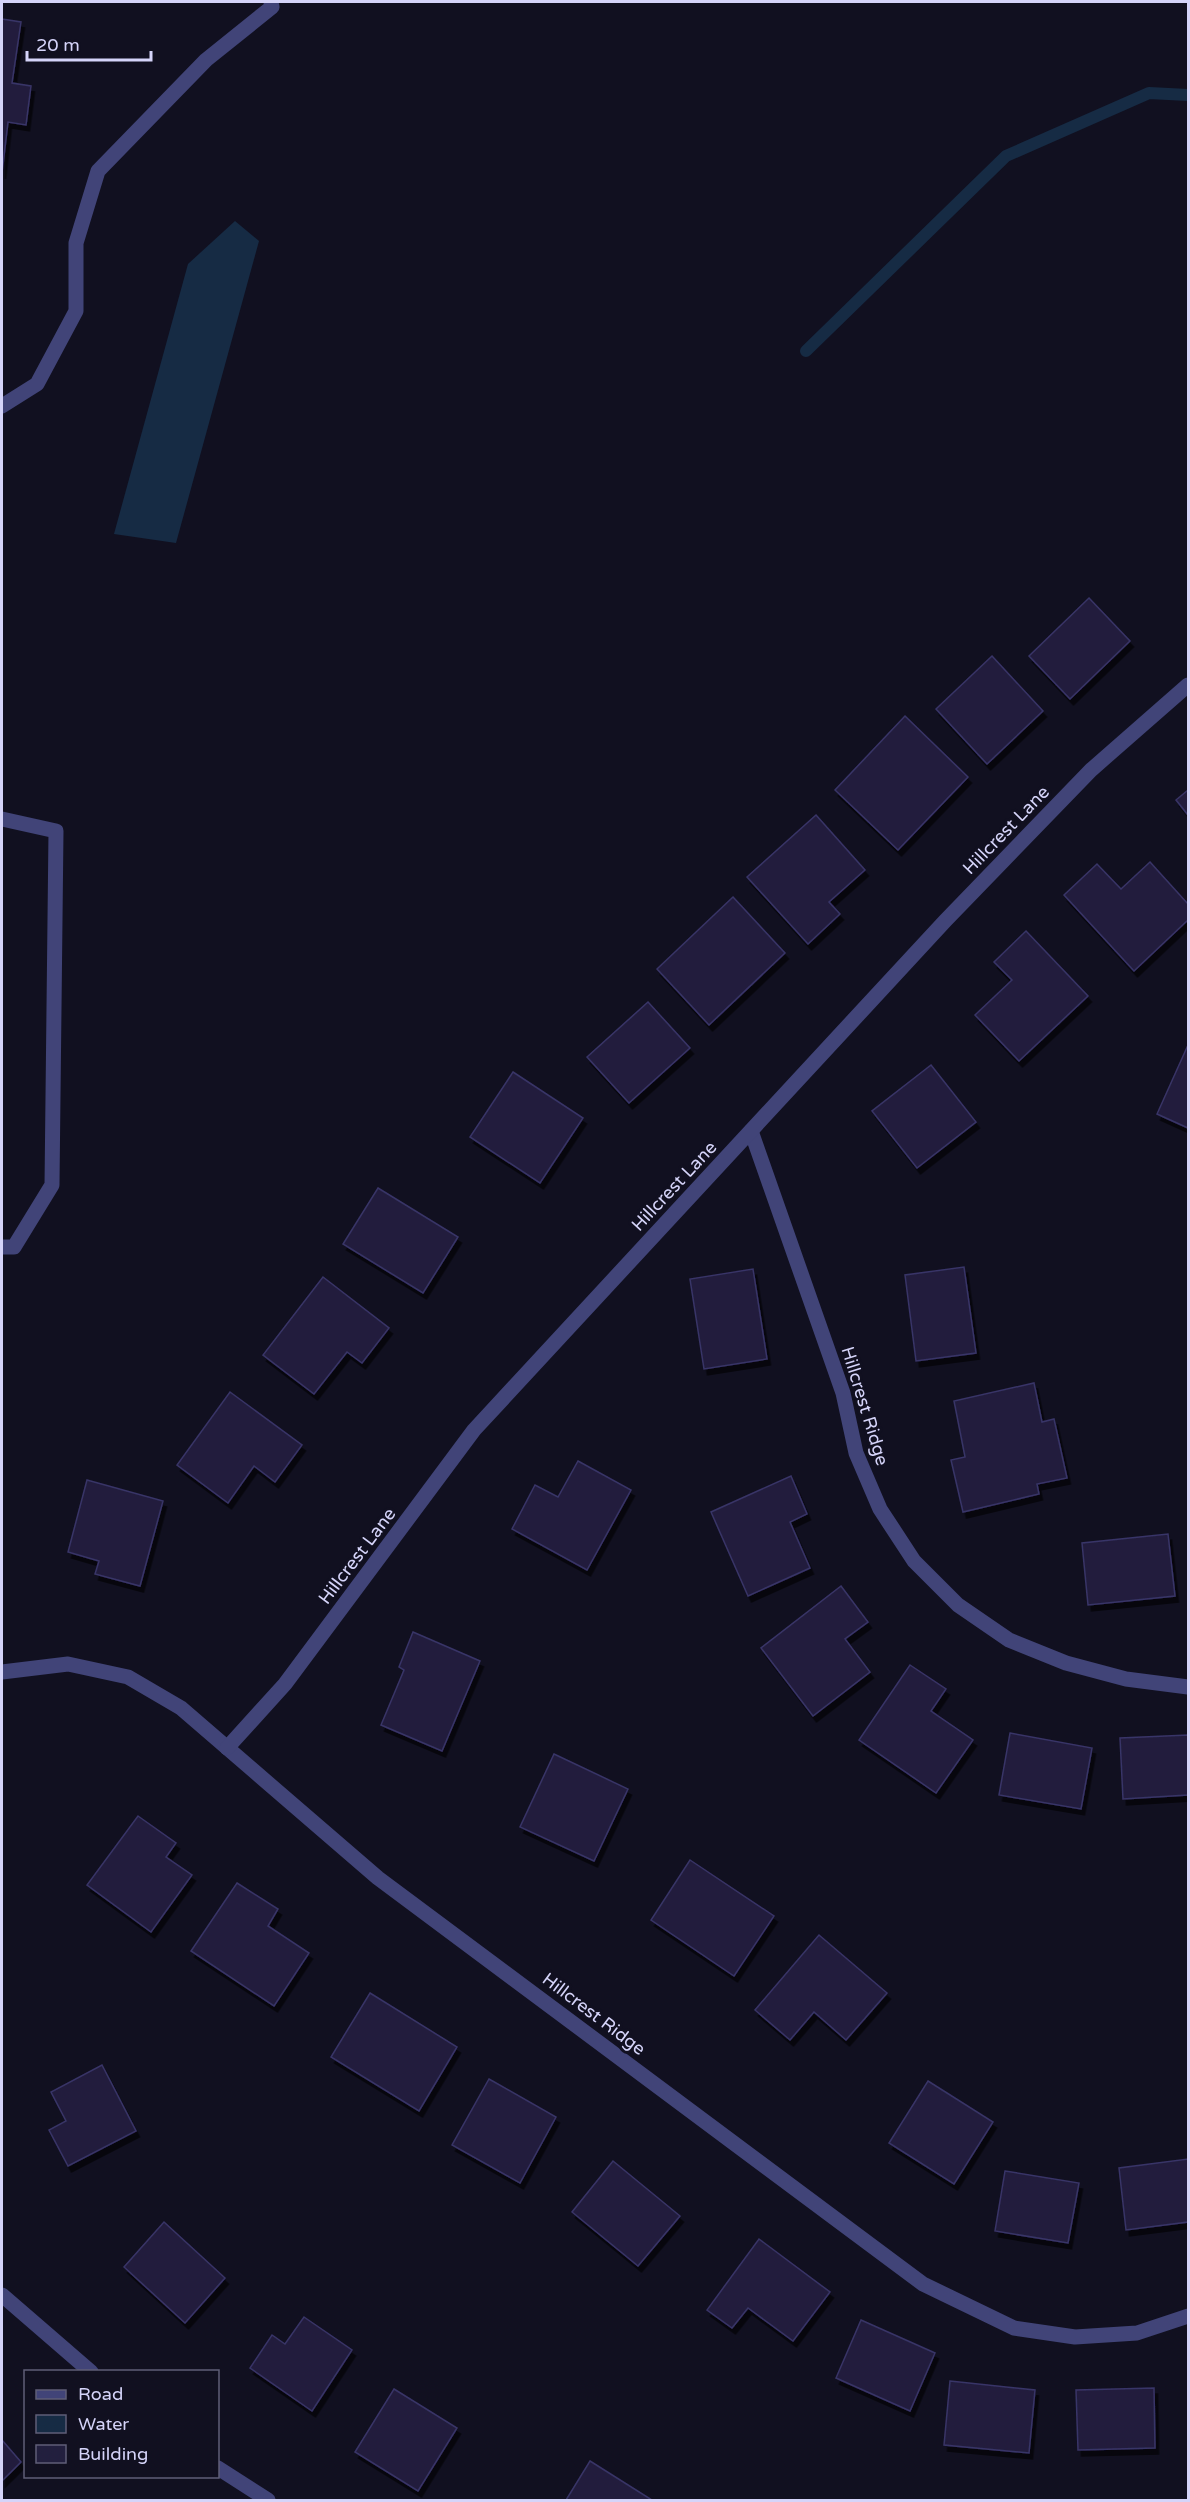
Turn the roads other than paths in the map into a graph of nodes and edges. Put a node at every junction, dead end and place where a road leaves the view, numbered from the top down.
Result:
1 (271, 2) edge
2 (2, 406) edge
3 (1188, 685) edge
4 (2, 819) edge
5 (751, 1131) junction
6 (2, 1247) edge
7 (2, 1672) edge
8 (1188, 1687) edge
9 (227, 1748) junction
10 (2, 2295) edge
11 (1188, 2316) edge
12 (89, 2370) edge
13 (219, 2469) edge
14 (268, 2500) edge

1 - 2 street
3 - 5 street, Hillcrest Lane
4 - 6 street
5 - 8 street, Hillcrest Ridge
5 - 9 street, Hillcrest Lane
7 - 9 street, Hillcrest Ridge
9 - 11 street, Hillcrest Ridge
10 - 12 street
13 - 14 street

